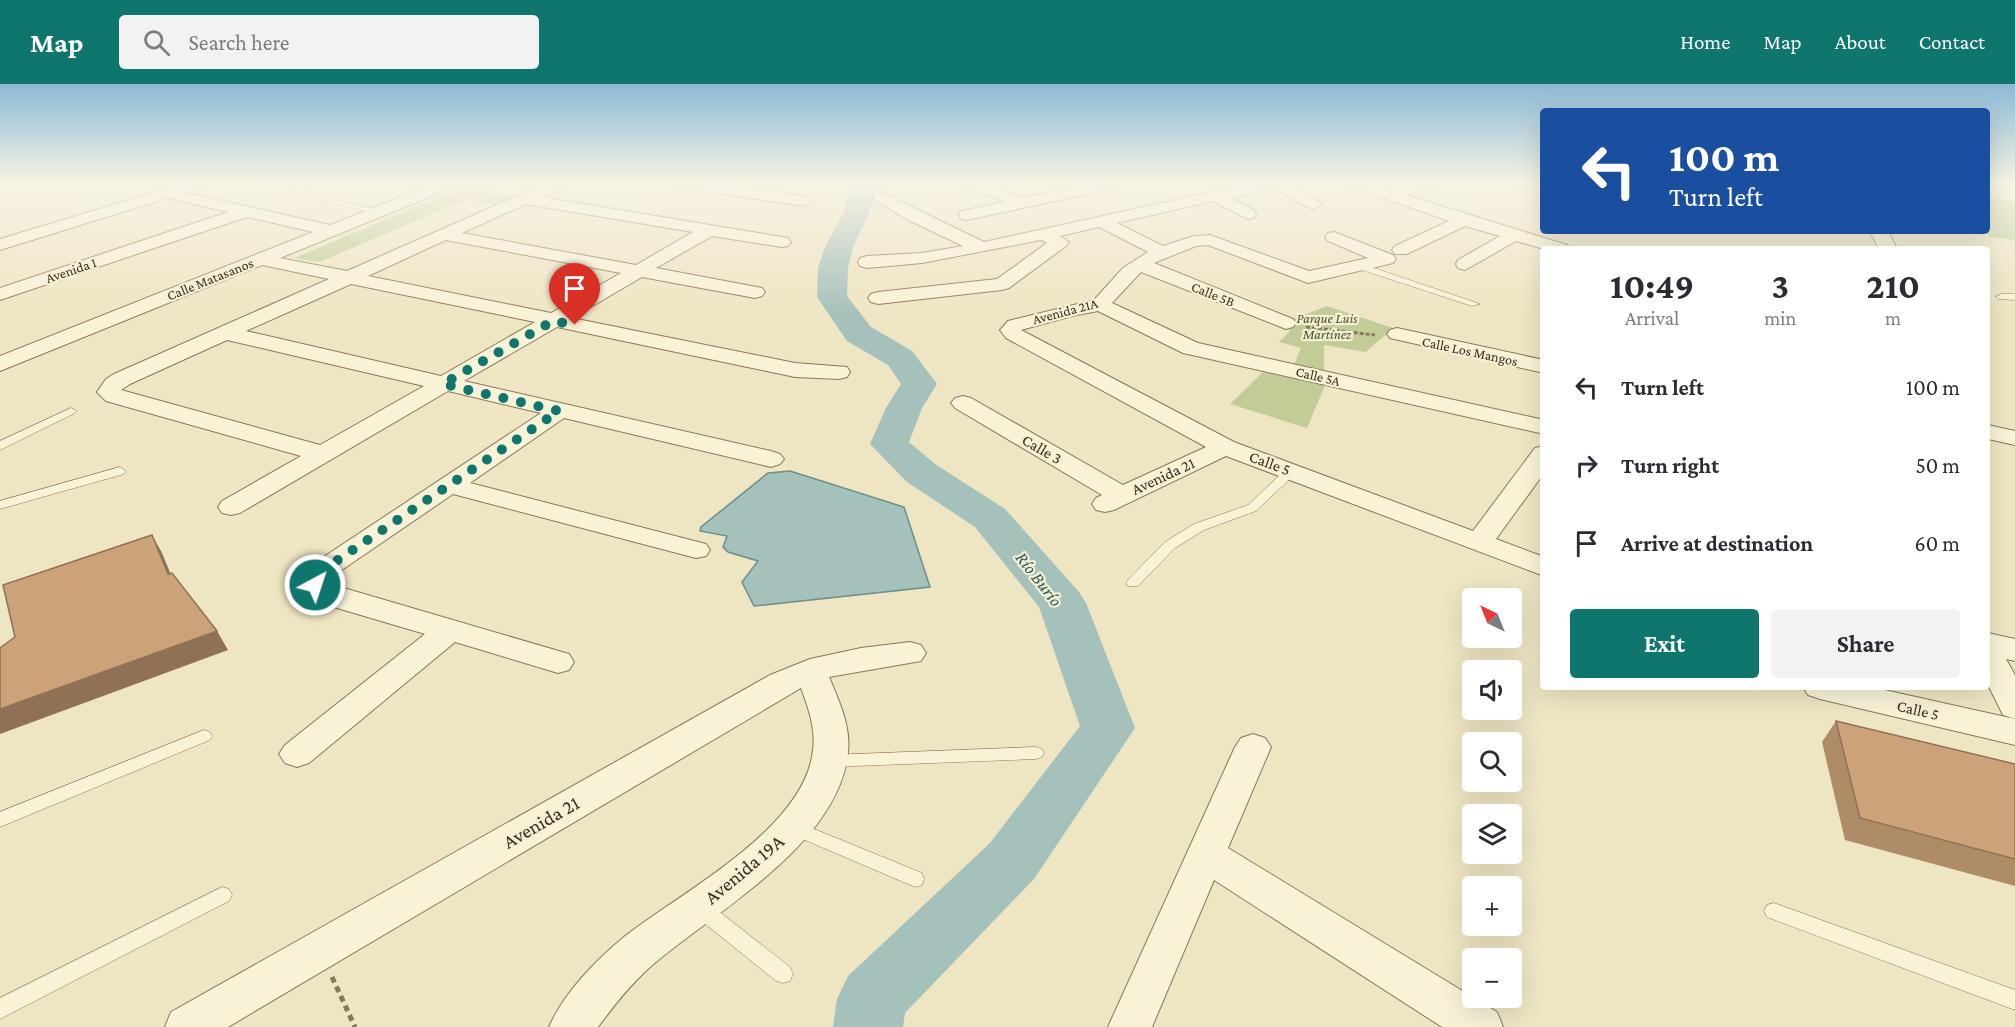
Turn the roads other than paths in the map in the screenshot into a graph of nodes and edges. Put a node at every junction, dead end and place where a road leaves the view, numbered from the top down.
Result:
1 (63, 226) edge
2 (203, 226) edge
3 (309, 226) edge
4 (344, 226) edge
5 (465, 226) edge
6 (685, 226) edge
7 (938, 226) edge
8 (1078, 226) edge
9 (1110, 226) edge
10 (1452, 226) edge
11 (1484, 226) edge
12 (709, 230) junction
13 (332, 231) junction
14 (1042, 234) junction
15 (445, 235) junction
16 (1514, 235) junction
17 (1334, 237) dead end
18 (782, 242) dead end
19 (0, 245) edge
20 (1551, 246) edge
21 (982, 248) junction
22 (1162, 252) junction
23 (1394, 255) junction
24 (259, 260) junction
25 (867, 262) dead end
26 (1139, 264) junction
27 (1465, 264) dead end
28 (1359, 266) junction
29 (640, 270) junction
30 (348, 278) junction
31 (755, 292) dead end
32 (0, 294) edge
33 (2001, 297) dead end
34 (2015, 297) edge
35 (878, 298) dead end
36 (1475, 304) dead end
37 (1100, 305) junction
38 (553, 321) junction
39 (1286, 323) road end
40 (1010, 330) joint
41 (226, 333) junction
42 (1397, 334) road end
43 (0, 364) edge
44 (1540, 366) edge
45 (839, 372) dead end
46 (443, 384) junction
47 (963, 403) dead end
48 (70, 411) dead end
49 (559, 411) junction
50 (1540, 426) edge
51 (1990, 432) edge
52 (2015, 438) edge
53 (0, 446) edge
54 (1225, 447) junction
55 (323, 454) junction
56 (771, 459) dead end
57 (1540, 460) edge
58 (120, 471) dead end
59 (1291, 471) junction
60 (449, 485) junction
61 (1111, 501) joint
62 (0, 505) edge
63 (231, 507) dead end
64 (1480, 542) junction
65 (696, 550) dead end
66 (1540, 565) edge
67 (1133, 583) dead end
68 (450, 630) junction
69 (1990, 644) edge
70 (2015, 650) edge
71 (910, 653) dead end
72 (1990, 658) edge
73 (558, 662) dead end
74 (810, 670) junction
75 (1833, 690) edge
76 (2015, 707) edge
77 (2015, 732) edge
78 (204, 736) dead end
79 (1253, 747) dead end
80 (1036, 753) dead end
81 (297, 754) dead end
82 (830, 761) junction
83 (0, 820) edge
84 (792, 828) junction
85 (1205, 854) junction
86 (915, 879) dead end
87 (222, 895) dead end
88 (698, 907) junction
89 (1774, 911) dead end
90 (783, 974) dead end
91 (2015, 1000) edge
92 (0, 1009) edge
93 (187, 1027) edge
94 (571, 1027) edge
95 (1130, 1027) edge
96 (1481, 1027) edge

1 - 19 street
2 - 32 street, Avenida 1
3 - 13 street
4 - 13 street, Calle Matasanos
5 - 15 street
6 - 12 street
7 - 21 street
8 - 14 street
9 - 22 street
10 - 23 street
11 - 16 street
12 - 18 street
12 - 29 street
13 - 24 street, Calle Matasanos
14 - 21 street
14 - 35 street
15 - 29 street
15 - 30 street
16 - 20 street
16 - 27 street
17 - 23 street
21 - 25 street
22 - 26 street, Avenida 21A
22 - 28 street, Avenida 21A
23 - 28 street
24 - 30 street
24 - 43 street, Calle Matasanos
26 - 37 street, Avenida 21A
26 - 39 street, Calle 5B
28 - 36 lane
29 - 31 street
29 - 38 street
30 - 38 street
30 - 41 street
33 - 34 lane
37 - 40 street, Avenida 21A
37 - 50 street, Calle 5A
38 - 45 street
38 - 46 street
40 - 54 street, Calle 5
41 - 46 street
41 - 55 street
42 - 44 street, Calle Los Mangos
46 - 49 street
46 - 55 street
47 - 61 street, Calle 3
48 - 53 lane
49 - 56 street
49 - 60 street
51 - 52 street
54 - 59 street, Calle 5
54 - 61 street, Avenida 21
55 - 63 street
57 - 64 street
58 - 62 lane
59 - 64 street, Calle 5
59 - 67 lane
60 - 65 street
60 - 68 street
64 - 66 street, Calle 5
68 - 73 street
68 - 81 street
69 - 70 street
71 - 74 street, Avenida 21
72 - 76 street
74 - 82 street, Avenida 19A
74 - 93 street, Avenida 21
75 - 77 street, Calle 5
78 - 83 lane
79 - 85 street
80 - 82 lane
82 - 84 street, Avenida 19A
84 - 86 lane
84 - 88 street, Avenida 19A
85 - 95 street
85 - 96 street
87 - 92 lane
88 - 90 lane
88 - 94 street, Avenida 19A
89 - 91 lane

